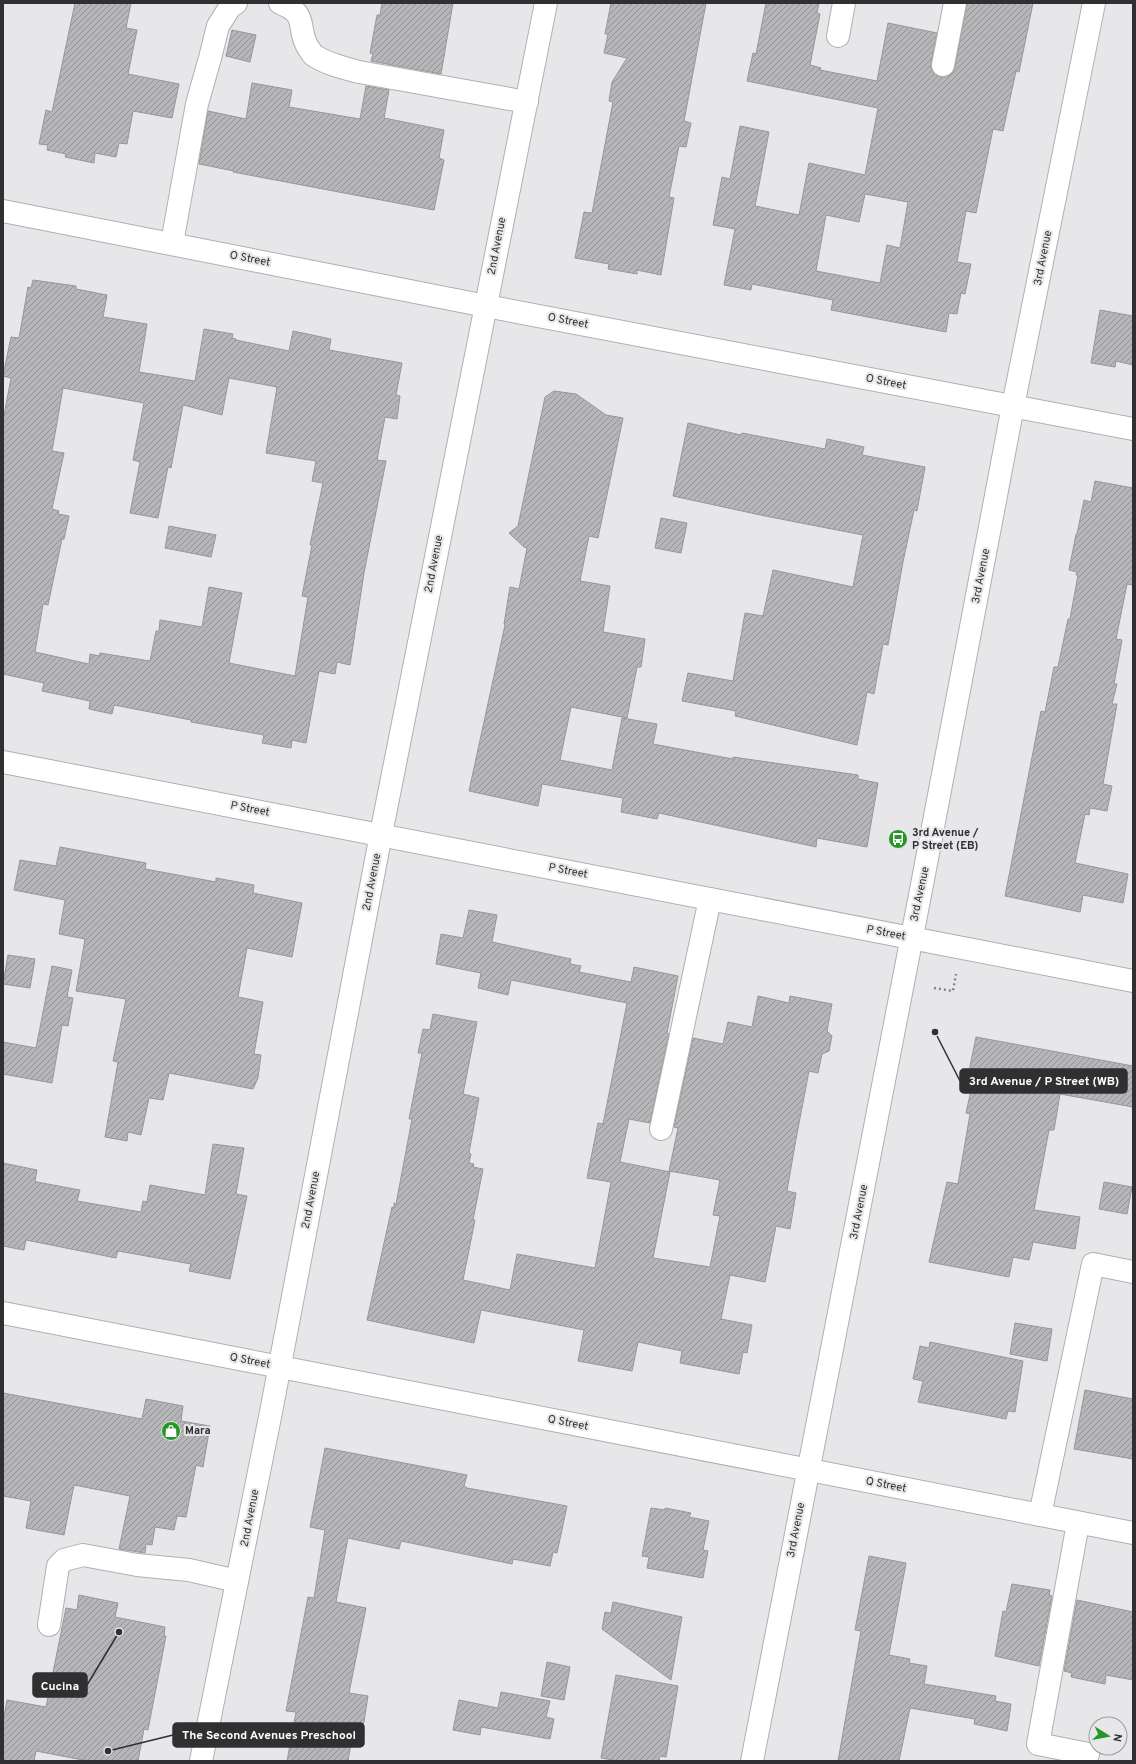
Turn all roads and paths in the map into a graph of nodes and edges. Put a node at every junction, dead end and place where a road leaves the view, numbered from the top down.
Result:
1 (236, 3) edge
2 (280, 3) edge
3 (546, 3) edge
4 (844, 3) edge
5 (955, 3) edge
6 (1094, 3) edge
7 (838, 36) dead end
8 (943, 65) dead end
9 (527, 102) junction
10 (3, 211) edge
11 (172, 244) junction
12 (486, 306) junction
13 (1013, 406) junction
14 (1133, 429) edge
15 (3, 762) edge
16 (381, 834) junction
17 (710, 899) junction
18 (911, 938) junction
19 (956, 972) dead end
20 (1133, 981) edge
21 (934, 988) dead end
22 (661, 1129) dead end
23 (1133, 1272) edge
24 (3, 1313) edge
25 (279, 1367) junction
26 (808, 1470) junction
27 (1040, 1514) junction
28 (1078, 1523) junction
29 (1133, 1534) edge
30 (237, 1580) junction
31 (49, 1625) dead end
32 (1088, 1754) dead end
33 (201, 1761) edge
34 (752, 1761) edge

1 - 11 street
2 - 9 street
3 - 9 street, 2nd Avenue
4 - 7 street
5 - 8 street
6 - 13 street, 3rd Avenue
9 - 12 street, 2nd Avenue
10 - 11 street, O Street
11 - 12 street, O Street
12 - 13 street, O Street
12 - 16 street, 2nd Avenue
13 - 14 street, O Street
13 - 18 street, 3rd Avenue
15 - 16 street, P Street
16 - 17 street, P Street
16 - 25 street, 2nd Avenue
17 - 18 street, P Street
17 - 22 street
18 - 20 street, P Street
18 - 26 street, 3rd Avenue
19 - 21 path
23 - 27 street
24 - 25 street, Q Street
25 - 26 street, Q Street
25 - 30 street, 2nd Avenue
26 - 27 street, Q Street
26 - 34 street, 3rd Avenue
27 - 28 street, Q Street
28 - 29 street, Q Street
28 - 32 street
30 - 31 street
30 - 33 street, 2nd Avenue

